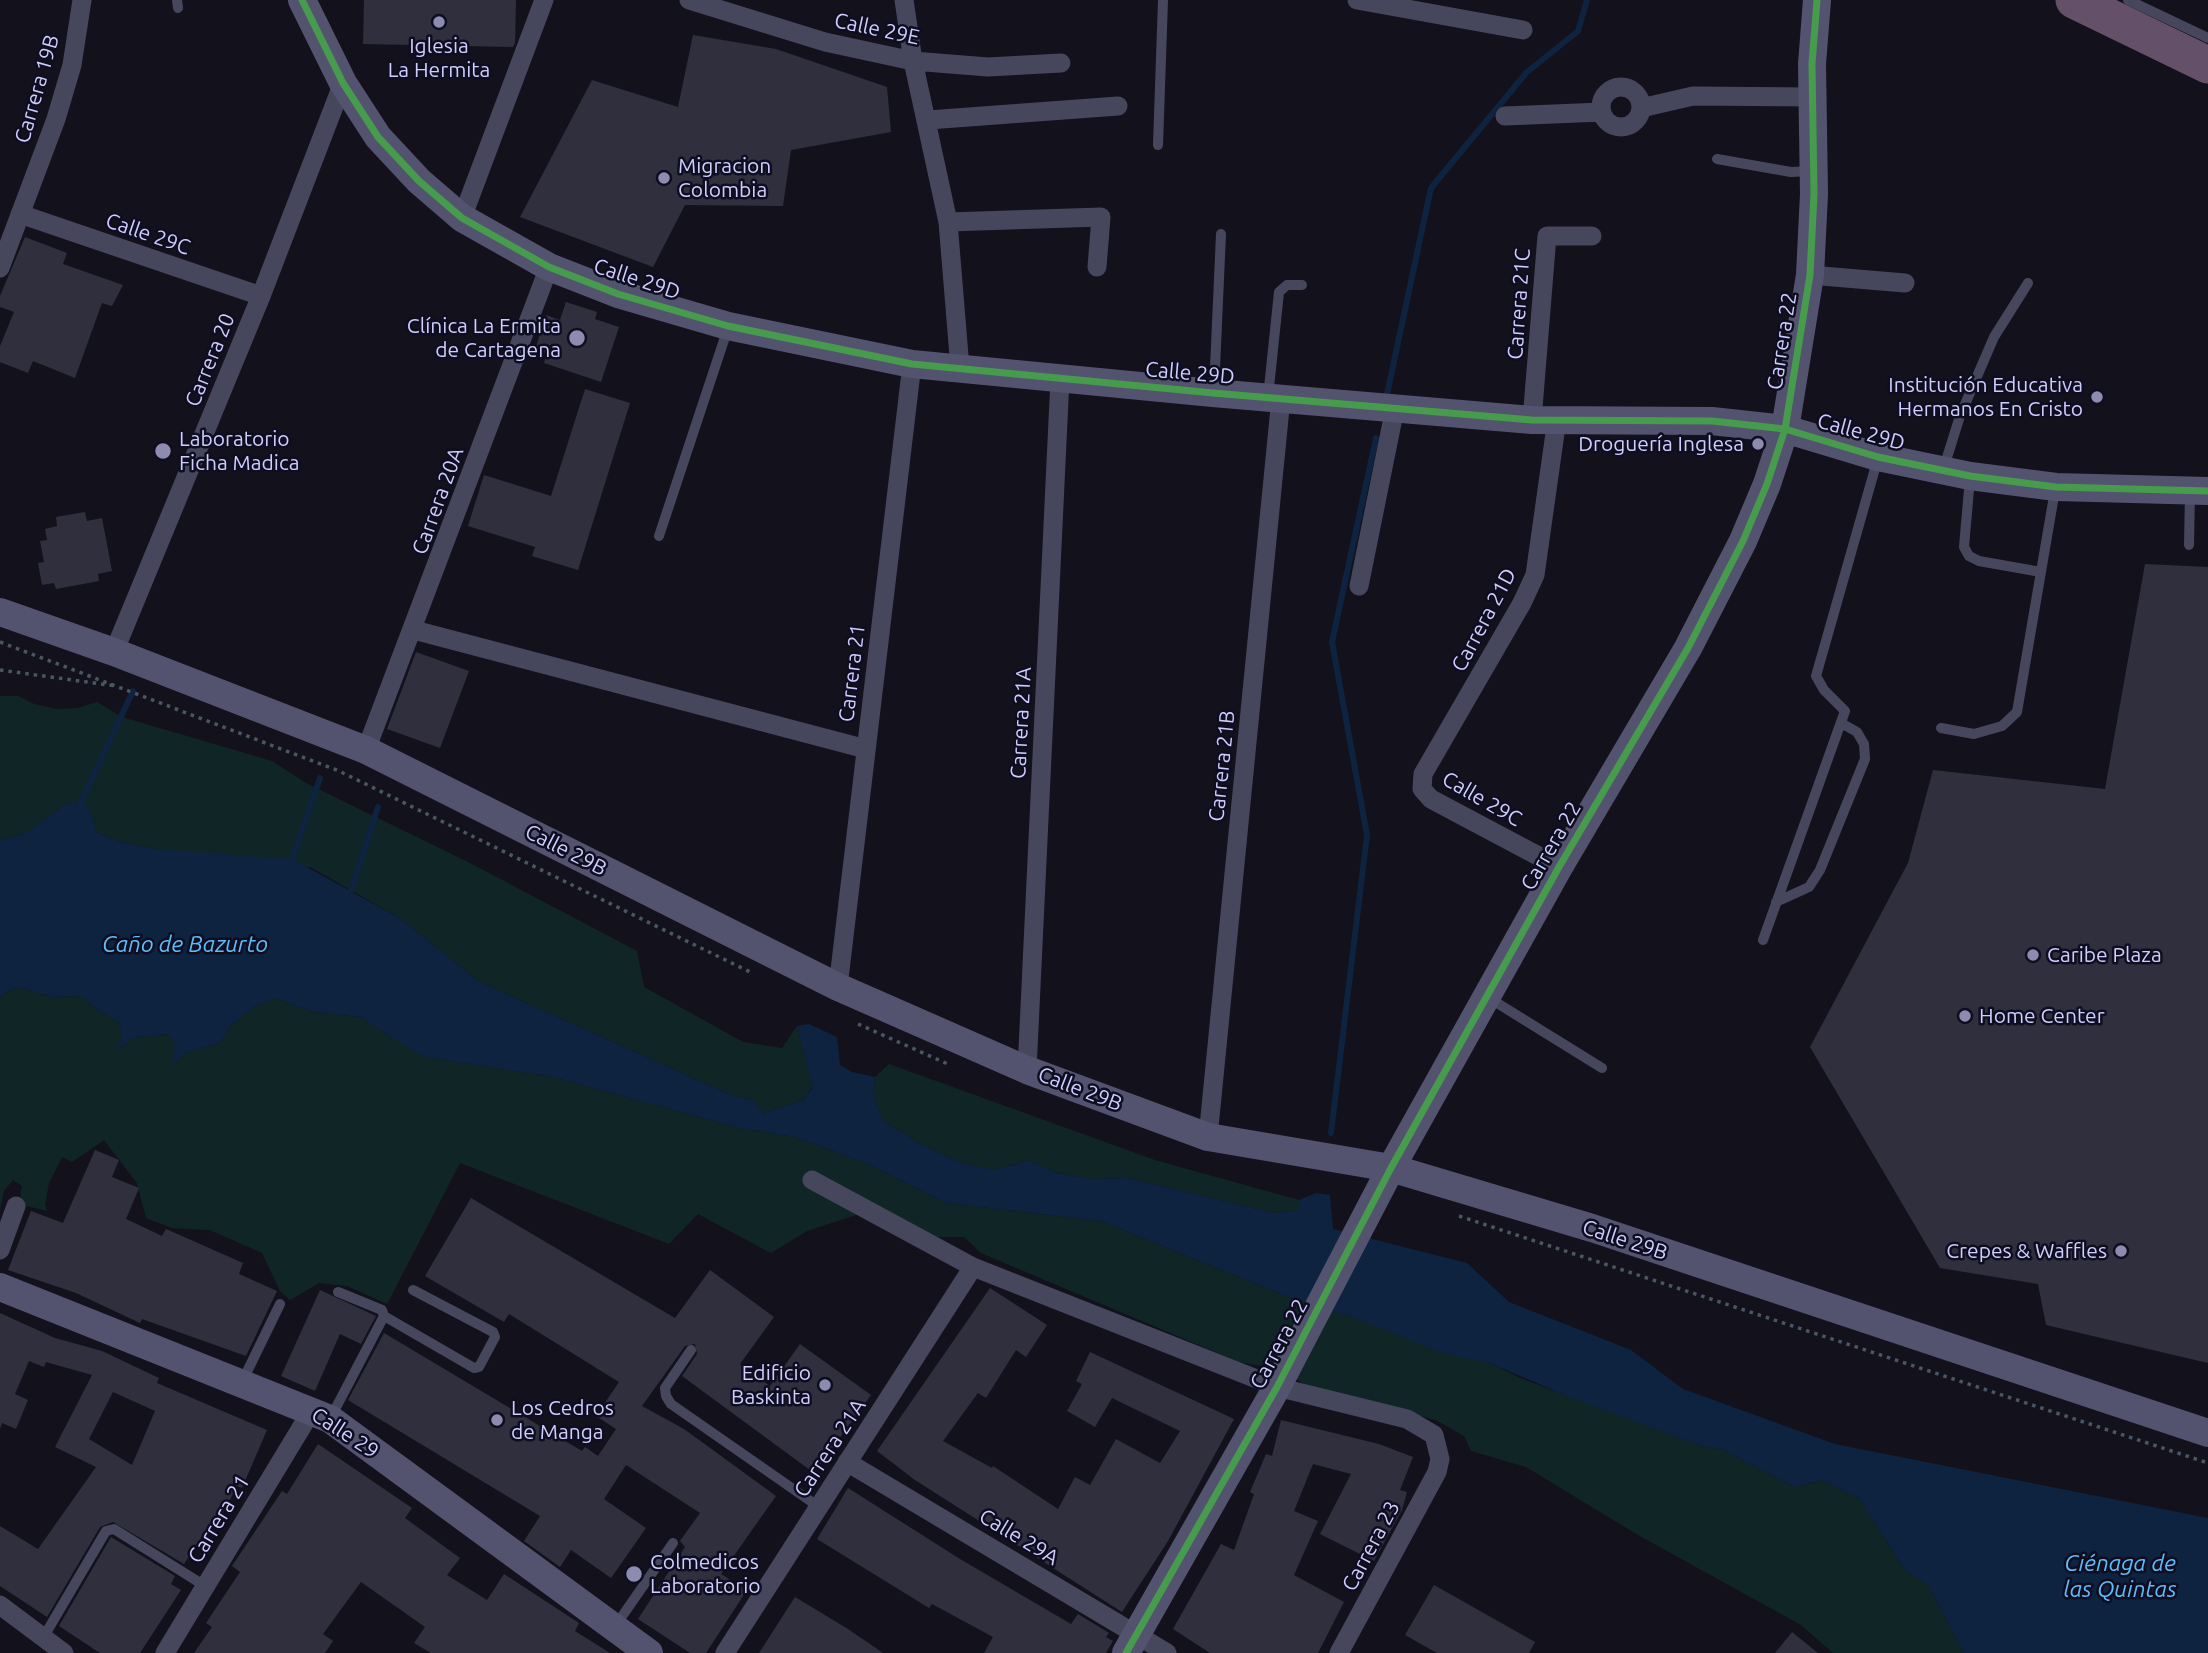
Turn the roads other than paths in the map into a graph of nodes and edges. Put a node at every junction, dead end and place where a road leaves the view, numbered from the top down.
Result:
1 (82, 0) edge
2 (302, 0) edge
3 (544, 0) edge
4 (689, 0) edge
5 (904, 0) edge
6 (1163, 0) edge
7 (1357, 0) edge
8 (1817, 0) edge
9 (2128, 0) edge
10 (2074, 1) edge
11 (1523, 30) dead end
12 (2208, 37) edge
13 (913, 61) junction
14 (1061, 63) dead end
15 (2208, 65) edge
16 (344, 83) junction
17 (1813, 97) junction
18 (1118, 106) dead end
19 (1505, 116) dead end
20 (928, 120) junction
21 (1158, 145) dead end
22 (1717, 159) dead end
23 (1814, 171) junction
24 (20, 214) junction
25 (462, 218) junction
26 (948, 222) junction
27 (1221, 234) dead end
28 (1592, 236) dead end
29 (549, 267) junction
30 (1097, 267) dead end
31 (0, 268) edge
32 (1810, 275) junction
33 (2028, 283) dead end
34 (1905, 284) dead end
35 (1302, 285) dead end
36 (261, 296) junction
37 (729, 326) junction
38 (912, 364) junction
39 (960, 368) junction
40 (1060, 379) junction
41 (1213, 393) junction
42 (1274, 398) junction
43 (1395, 408) junction
44 (1545, 419) junction
45 (1786, 429) junction
46 (1878, 457) junction
47 (1957, 473) junction
48 (2056, 486) junction
49 (2199, 491) edge
50 (659, 537) dead end
51 (2189, 545) dead end
52 (2041, 572) junction
53 (1359, 586) dead end
54 (0, 612) edge
55 (414, 630) junction
56 (114, 652) junction
57 (1841, 723) junction
58 (1941, 729) dead end
59 (866, 749) junction
60 (366, 750) junction
61 (1422, 789) joint
62 (1559, 867) junction
63 (1776, 902) junction
64 (1763, 940) dead end
65 (838, 987) junction
66 (1487, 996) junction
67 (1602, 1068) dead end
68 (1027, 1070) junction
69 (1208, 1137) junction
70 (1391, 1168) junction
71 (812, 1180) dead end
72 (16, 1206) dead end
73 (0, 1250) edge
74 (973, 1267) junction
75 (0, 1287) edge
76 (413, 1290) dead end
77 (338, 1292) dead end
78 (280, 1304) dead end
79 (384, 1316) junction
80 (691, 1350) dead end
81 (1281, 1378) junction
82 (242, 1382) junction
83 (321, 1414) junction
84 (2208, 1433) edge
85 (847, 1462) junction
86 (819, 1507) junction
87 (673, 1543) dead end
88 (205, 1586) junction
89 (0, 1605) edge
90 (43, 1638) junction
91 (630, 1643) edge
92 (1132, 1644) edge
93 (64, 1653) edge
94 (165, 1653) edge
95 (725, 1653) edge
96 (1167, 1653) edge
97 (1339, 1653) edge

1 - 24 street, Carrera 19B
2 - 16 street, Calle 29D
3 - 25 street
4 - 13 street, Calle 29E
5 - 13 street
6 - 21 lane
7 - 11 street
8 - 17 street, Carrera 22
9 - 12 lane
10 - 15 highway
13 - 14 street, Calle 29E
13 - 20 street
16 - 25 street, Calle 29D
16 - 36 street, Carrera 20
17 - 19 street
17 - 23 street, Carrera 22
18 - 20 street
20 - 26 street
22 - 23 lane
23 - 32 street, Carrera 22
24 - 31 street, Carrera 19B
24 - 36 street, Calle 29C
25 - 29 street, Calle 29D
26 - 30 street
26 - 39 street
27 - 41 lane
28 - 44 street, Carrera 21C
29 - 37 street, Calle 29D
29 - 55 street, Carrera 20A
32 - 34 street
32 - 45 street, Carrera 22
33 - 47 lane
35 - 42 lane
36 - 56 street, Carrera 20
37 - 38 street, Calle 29D
37 - 50 lane
38 - 39 street, Calle 29D
38 - 59 street, Carrera 21
39 - 40 street, Calle 29D
40 - 41 street, Calle 29D
40 - 68 street, Carrera 21A
41 - 42 street, Calle 29D
42 - 43 street, Calle 29D
42 - 69 street, Carrera 21B
43 - 44 street, Calle 29D
43 - 53 street
44 - 45 street, Calle 29D
44 - 61 street, Carrera 21D
45 - 46 street, Calle 29D
45 - 62 street, Carrera 22
46 - 47 street, Calle 29D
46 - 57 lane
47 - 48 street, Calle 29D
47 - 52 lane
48 - 49 street, Calle 29D
48 - 52 lane
49 - 51 lane
52 - 58 lane
54 - 56 street, Calle 29B
55 - 59 street
55 - 60 street, Carrera 20A
56 - 60 street, Calle 29B
57 - 63 lane
57 - 63 lane
59 - 65 street, Carrera 21
60 - 65 street, Calle 29B
61 - 62 street, Calle 29C
62 - 66 street, Carrera 22
63 - 64 lane
65 - 68 street, Calle 29B
66 - 67 lane
66 - 70 street, Carrera 22
68 - 69 street, Calle 29B
69 - 70 street, Calle 29B
70 - 81 street, Carrera 22
70 - 84 street, Calle 29B
71 - 74 street
72 - 73 street
74 - 81 street
74 - 85 street, Carrera 21A
75 - 82 street, Calle 29
76 - 79 lane
77 - 79 lane
78 - 82 lane
79 - 83 lane
80 - 86 lane
81 - 92 street, Carrera 22
81 - 97 street, Carrera 23
82 - 83 street, Calle 29
83 - 88 street, Carrera 21
83 - 91 street, Calle 29
85 - 86 street, Carrera 21A
85 - 92 street, Calle 29A
86 - 95 street, Carrera 21A
87 - 91 lane
88 - 90 lane
88 - 94 street, Carrera 21
89 - 90 street
90 - 93 street
92 - 96 street, Calle 29A

